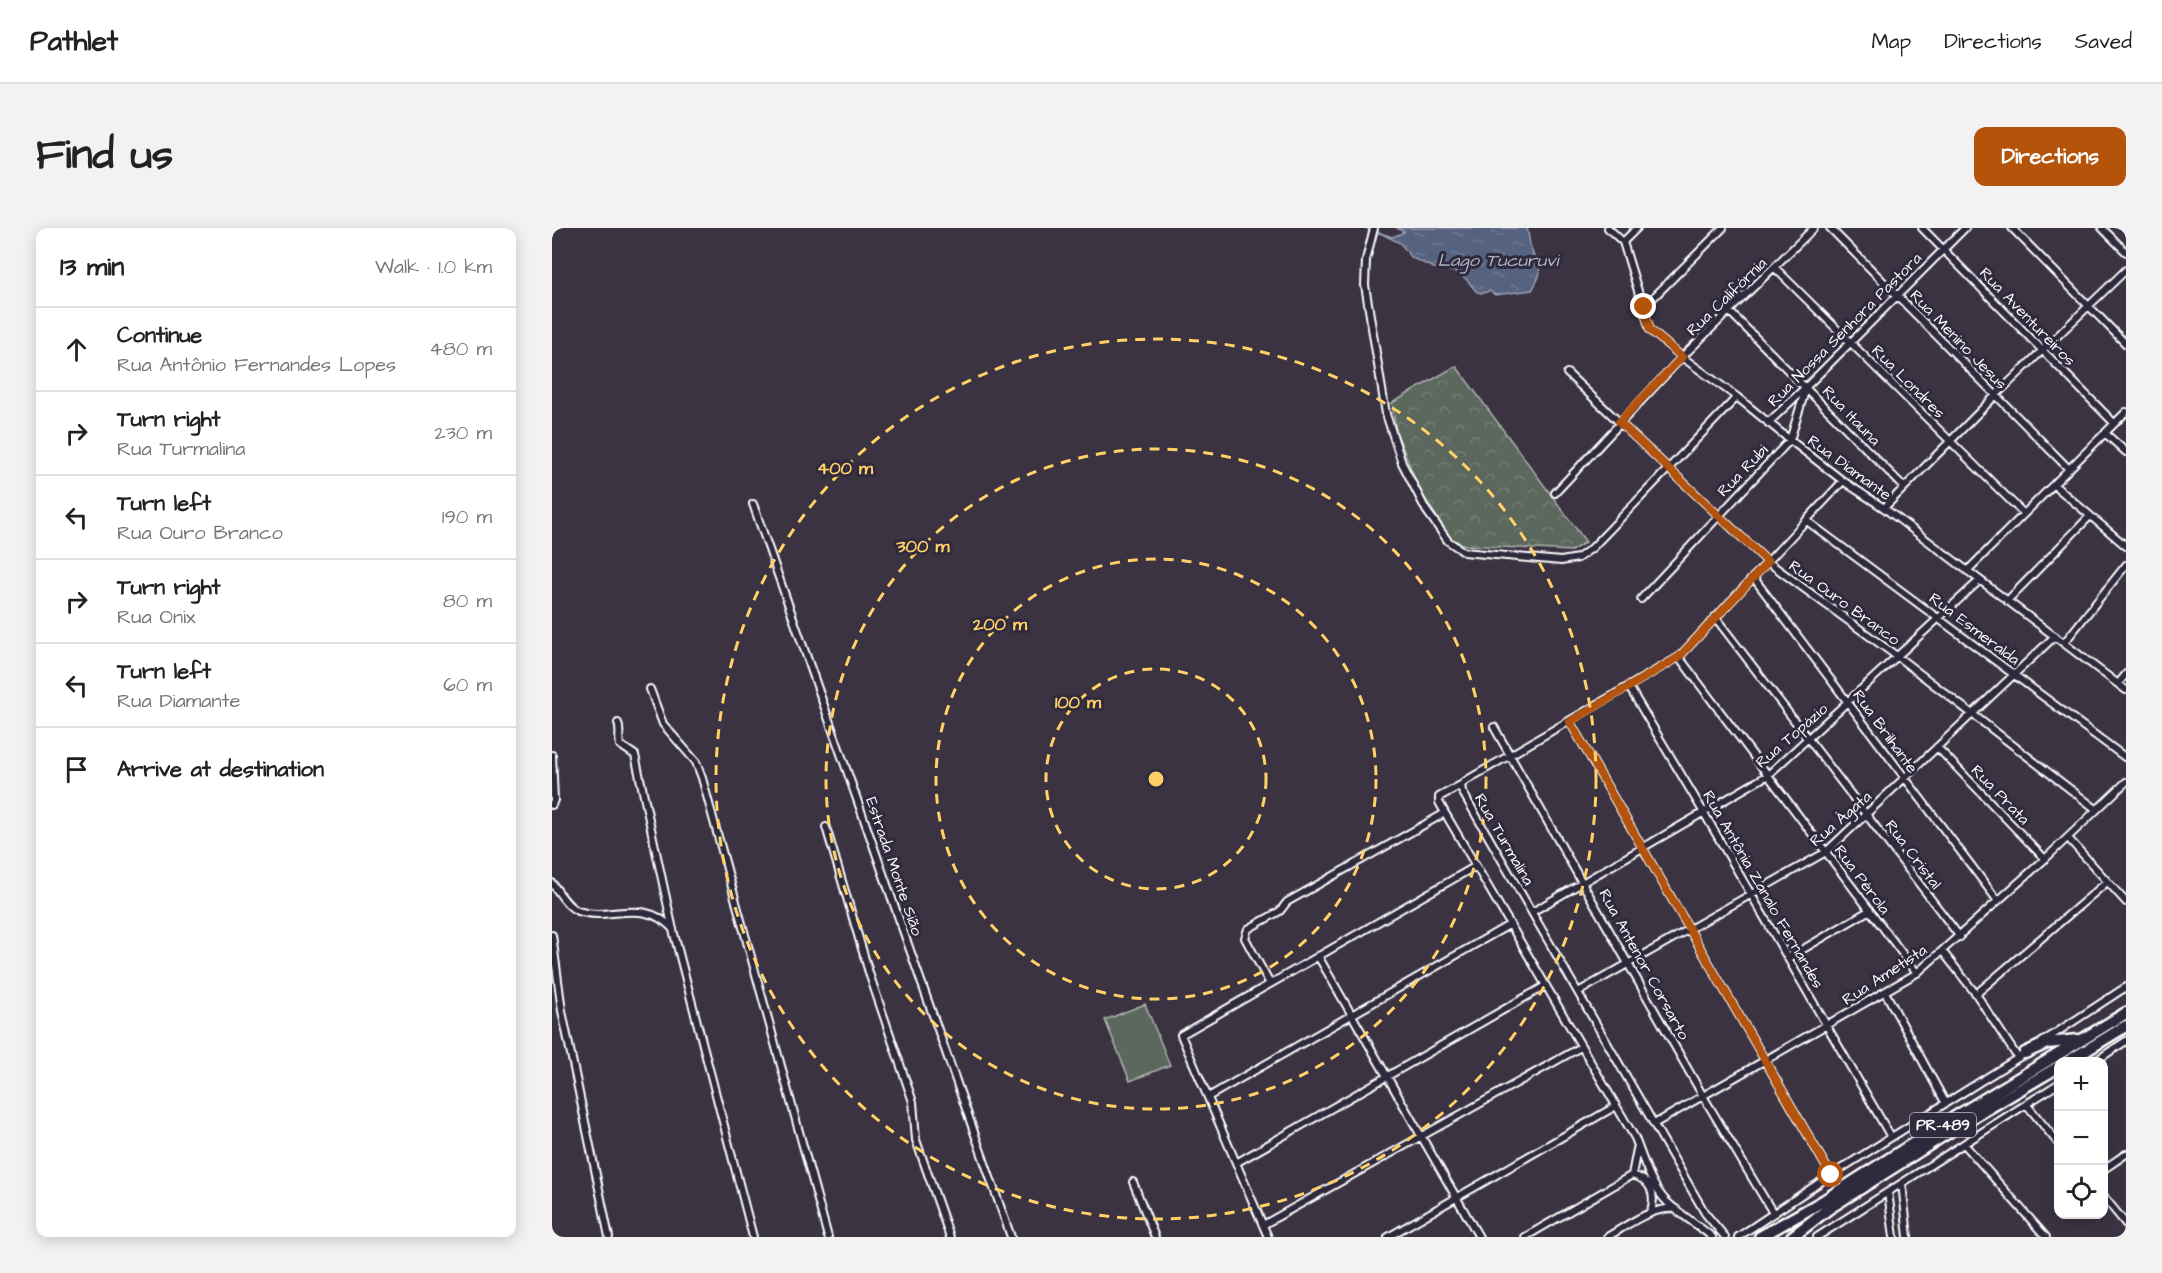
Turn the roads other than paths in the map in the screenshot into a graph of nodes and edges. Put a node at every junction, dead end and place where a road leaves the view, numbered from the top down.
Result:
1 (1608, 228) edge
2 (1637, 228) edge
3 (1723, 228) edge
4 (1814, 228) edge
5 (1830, 228) edge
6 (1922, 228) edge
7 (1965, 228) edge
8 (2012, 228) edge
9 (2102, 228) edge
10 (1374, 231) edge
11 (1623, 242) junction
12 (1943, 249) junction
13 (2126, 252) edge
14 (1774, 267) junction
15 (2126, 270) edge
16 (1897, 295) junction
17 (2088, 306) junction
18 (1644, 307) junction
19 (1730, 312) junction
20 (1851, 341) junction
21 (2126, 344) edge
22 (2042, 351) junction
23 (1682, 357) junction
24 (1567, 373) dead end
25 (1806, 387) junction
26 (1996, 396) junction
27 (1737, 398) junction
28 (2126, 412) edge
29 (1619, 422) junction
30 (1768, 423) junction
31 (2114, 423) junction
32 (2105, 433) junction
33 (1790, 440) junction
34 (1950, 442) junction
35 (2126, 452) edge
36 (1669, 469) junction
37 (2069, 469) junction
38 (1843, 481) junction
39 (2055, 485) junction
40 (1904, 487) junction
41 (1555, 493) dead end
42 (753, 504) dead end
43 (1884, 508) junction
44 (2024, 514) junction
45 (1718, 515) junction
46 (2090, 516) junction
47 (1807, 521) junction
48 (2126, 546) edge
49 (1768, 562) junction
50 (2126, 565) edge
51 (1967, 571) junction
52 (1754, 578) junction
53 (1980, 580) junction
54 (1641, 599) dead end
55 (2007, 601) junction
56 (1715, 617) junction
57 (1940, 618) junction
58 (2055, 636) junction
59 (2064, 643) junction
60 (1679, 657) junction
61 (1898, 657) junction
62 (2126, 674) edge
63 (2015, 675) junction
64 (2118, 684) junction
65 (1629, 687) junction
66 (650, 689) dead end
67 (2126, 690) edge
68 (1848, 702) junction
69 (1973, 714) junction
70 (1570, 722) junction
71 (618, 723) dead end
72 (1494, 727) dead end
73 (1809, 739) junction
74 (1937, 747) junction
75 (552, 755) edge
76 (1510, 755) junction
77 (2126, 758) edge
78 (1768, 776) junction
79 (1904, 778) junction
80 (2126, 782) edge
81 (1461, 785) junction
82 (552, 805) edge
83 (2096, 809) junction
84 (1445, 813) junction
85 (1704, 813) junction
86 (1866, 814) junction
87 (826, 827) dead end
88 (2068, 838) junction
89 (1644, 848) junction
90 (1826, 852) junction
91 (2045, 859) junction
92 (1476, 866) junction
93 (1583, 882) junction
94 (2107, 882) junction
95 (552, 883) edge
96 (1751, 894) junction
97 (1998, 901) junction
98 (2126, 902) edge
99 (1870, 910) junction
100 (1532, 912) junction
101 (1509, 925) junction
102 (1690, 929) junction
103 (673, 930) junction
104 (552, 935) edge
105 (1960, 936) junction
106 (1943, 952) junction
107 (1318, 956) junction
108 (1788, 958) junction
109 (1629, 964) junction
110 (1917, 973) junction
111 (1270, 984) junction
112 (1545, 986) junction
113 (2126, 987) edge
114 (1578, 992) junction
115 (1885, 992) junction
116 (1976, 994) junction
117 (2126, 1013) edge
118 (1352, 1015) junction
119 (1827, 1026) junction
120 (2126, 1026) edge
121 (2082, 1040) junction
122 (2126, 1041) edge
123 (1581, 1047) junction
124 (2021, 1055) junction
125 (2075, 1057) edge
126 (2102, 1057) edge
127 (1765, 1060) junction
128 (2054, 1069) edge
129 (1387, 1076) junction
130 (2054, 1087) edge
131 (1703, 1096) junction
132 (1208, 1097) junction
133 (1946, 1102) junction
134 (2026, 1105) junction
135 (1616, 1106) junction
136 (1654, 1124) junction
137 (1422, 1136) junction
138 (1891, 1137) junction
139 (2054, 1138) edge
140 (1964, 1144) junction
141 (1638, 1146) junction
142 (2126, 1154) edge
143 (1236, 1162) junction
144 (2108, 1166) edge
145 (1632, 1175) junction
146 (1831, 1175) junction
147 (1133, 1182) dead end
148 (1902, 1183) junction
149 (1888, 1192) junction
150 (1457, 1197) junction
151 (2108, 1203) edge
152 (1677, 1209) junction
153 (1651, 1211) junction
154 (1773, 1213) junction
155 (2126, 1224) edge
156 (1263, 1226) junction
157 (609, 1237) edge
158 (753, 1237) edge
159 (828, 1237) edge
160 (950, 1237) edge
161 (1011, 1237) edge
162 (1155, 1237) edge
163 (1268, 1237) edge
164 (1388, 1237) edge
165 (1479, 1237) edge
166 (1525, 1237) edge
167 (1607, 1237) edge
168 (1712, 1237) edge
169 (1725, 1237) edge
170 (1738, 1237) edge
171 (1760, 1237) edge
172 (1792, 1237) edge
173 (1817, 1237) edge
174 (1894, 1237) edge
175 (1908, 1237) edge
176 (2046, 1237) edge

1 - 11 street, Rua Diamante
2 - 11 street
3 - 18 street
4 - 14 street, Rua Califórnia
5 - 16 street, Rua Menino Jesus
6 - 12 street, Rua Aventureiros
7 - 12 street, Rua Nossa Senhora Pastora
8 - 17 street
9 - 13 street
10 - 36 street
11 - 18 street, Rua Diamante
12 - 16 street, Rua Nossa Senhora Pastora
12 - 22 street, Rua Aventureiros
14 - 19 street, Rua Califórnia
14 - 20 street, Rua Londres
15 - 17 street
16 - 20 street, Rua Nossa Senhora Pastora
16 - 26 street, Rua Menino Jesus
17 - 21 street
17 - 22 street
18 - 23 street, Rua Diamante
19 - 23 street, Rua Califórnia
19 - 25 street, Rua Itauna
20 - 25 street, Rua Nossa Senhora Pastora
20 - 34 street, Rua Londres
22 - 26 street
22 - 31 street, Rua Aventureiros
23 - 27 street, Rua Diamante
23 - 29 street, Rua Califórnia
24 - 29 street, Rua Ouro Branco
25 - 30 street, Rua Nossa Senhora Pastora
25 - 33 street
25 - 40 street, Rua Itauna
26 - 34 street
26 - 37 street, Rua Menino Jesus
27 - 30 street, Rua Diamante
27 - 36 street
28 - 31 street
29 - 36 street, Rua Ouro Branco
29 - 41 street, Rua Califórnia
30 - 33 street, Rua Diamante
31 - 32 street
32 - 35 street
32 - 37 street
33 - 38 street, Rua Diamante
33 - 45 street, Rua Rubi
34 - 40 street
34 - 44 street, Rua Londres
36 - 45 street, Rua Ouro Branco
37 - 39 street
38 - 43 street, Rua Diamante
38 - 47 street, Rua Turmalina
39 - 44 street
39 - 46 street
40 - 43 street
42 - 161 street, Estrada Monte Sião
43 - 51 street, Rua Diamante
44 - 51 street
45 - 49 street, Rua Ouro Branco
45 - 54 street, Rua Rubi
46 - 48 street
46 - 55 street
47 - 49 street, Rua Turmalina
47 - 57 street, Rua Esmeralda
49 - 52 street, Rua Turmalina
49 - 61 street, Rua Ouro Branco
50 - 59 street
51 - 53 street, Rua Diamante
52 - 56 street, Rua Turmalina
52 - 68 street, Rua Brilhante
53 - 55 street, Rua Diamante
53 - 57 street, Rua Topázio
55 - 58 street, Rua Diamante
56 - 60 street, Rua Turmalina
56 - 73 street, Rua Cristal
57 - 61 street, Rua Topázio
57 - 63 street, Rua Esmeralda
58 - 59 street, Rua Diamante
58 - 63 street, Rua Ágata
59 - 64 street, Rua Diamante
60 - 65 street, Rua Turmalina
60 - 78 street, Rua Pérola
61 - 68 street, Rua Topázio
61 - 69 street, Rua Ouro Branco
62 - 64 street
63 - 69 street, Rua Ágata
63 - 77 street, Rua Esmeralda
64 - 67 street, Rua Diamante
65 - 70 street, Rua Turmalina
65 - 85 street, Rua Antônia Zanalo Fernandes
66 - 159 street
68 - 73 street, Rua Topázio
68 - 79 street, Rua Brilhante
69 - 74 street, Rua Ágata
69 - 83 street, Rua Ouro Branco
70 - 76 street, Rua Turmalina
70 - 89 street
71 - 103 street
72 - 76 street, Rua Antenor Corsarto
73 - 78 street, Rua Topázio
73 - 86 street, Rua Cristal
74 - 79 street, Rua Ágata
74 - 91 street, Rua Prata
75 - 82 street
76 - 81 street, Rua Turmalina
76 - 93 street, Rua Antenor Corsarto
78 - 85 street, Rua Topázio
78 - 90 street, Rua Pérola
79 - 86 street, Rua Ágata
79 - 97 street, Rua Brilhante
80 - 83 street, Rua Ametista
81 - 84 street
81 - 100 street, Rua Turmalina
83 - 88 street, Rua Ametista
84 - 92 street
84 - 111 street
85 - 89 street, Rua Topázio
85 - 96 street, Rua Antônia Zanalo Fernandes
86 - 90 street, Rua Ágata
86 - 105 street, Rua Cristal
87 - 160 street
88 - 91 street, Rua Ametista
88 - 94 street
89 - 93 street, Rua Topázio
89 - 102 street
90 - 96 street, Rua Ágata
90 - 99 street, Rua Pérola
91 - 97 street, Rua Ametista
92 - 101 street
92 - 107 street
93 - 100 street, Rua Topázio
93 - 109 street, Rua Antenor Corsarto
94 - 98 street
94 - 116 street
95 - 103 street
96 - 102 street, Rua Ágata
96 - 108 street, Rua Antônia Zanalo Fernandes
97 - 105 street, Rua Ametista
99 - 108 street
99 - 110 street, Rua Pérola
100 - 114 street, Rua Turmalina
101 - 112 street
101 - 118 street
102 - 109 street, Rua Ágata
102 - 127 street
103 - 158 street
104 - 157 street
105 - 106 street, Rua Ametista
106 - 110 street, Rua Ametista
106 - 116 street
107 - 111 street
107 - 118 street
108 - 119 street, Rua Antônia Zanalo Fernandes
109 - 114 street, Rua Ágata
109 - 131 street, Rua Antenor Corsarto
110 - 115 street, Rua Ametista
111 - 132 street
112 - 123 street
112 - 129 street
113 - 124 street
114 - 136 street, Rua Turmalina
115 - 119 street, Rua Ametista
115 - 133 street
116 - 124 street
117 - 121 main road, PR-489 / PR-489
118 - 129 street
118 - 132 street
119 - 127 street, Rua Ametista
119 - 138 street, Rua Antônia Zanalo Fernandes
120 - 125 main road
121 - 124 main road
121 - 171 main road, PR-489 / PR-489
122 - 126 street
123 - 135 street
123 - 137 street
124 - 133 street
127 - 131 street, Rua Ametista
127 - 146 street
128 - 172 main road, PR-489 / PR-489
129 - 137 street
129 - 143 street
130 - 134 street
131 - 136 street, Rua Ametista
131 - 154 street, Rua Antenor Corsarto
132 - 143 street
133 - 138 street
134 - 139 street
134 - 140 street
135 - 141 street
135 - 150 street
136 - 169 street, Rua Turmalina
137 - 150 street
137 - 156 street
138 - 146 street
140 - 148 street
140 - 176 street
141 - 145 street
141 - 152 street
142 - 144 street
143 - 156 street
145 - 153 street
145 - 166 street
146 - 154 street
147 - 162 street
148 - 149 street
148 - 175 street
149 - 173 street
149 - 174 street
150 - 164 street
150 - 165 street
151 - 155 street
152 - 153 street
152 - 168 street
153 - 167 street
154 - 170 street
156 - 163 street

